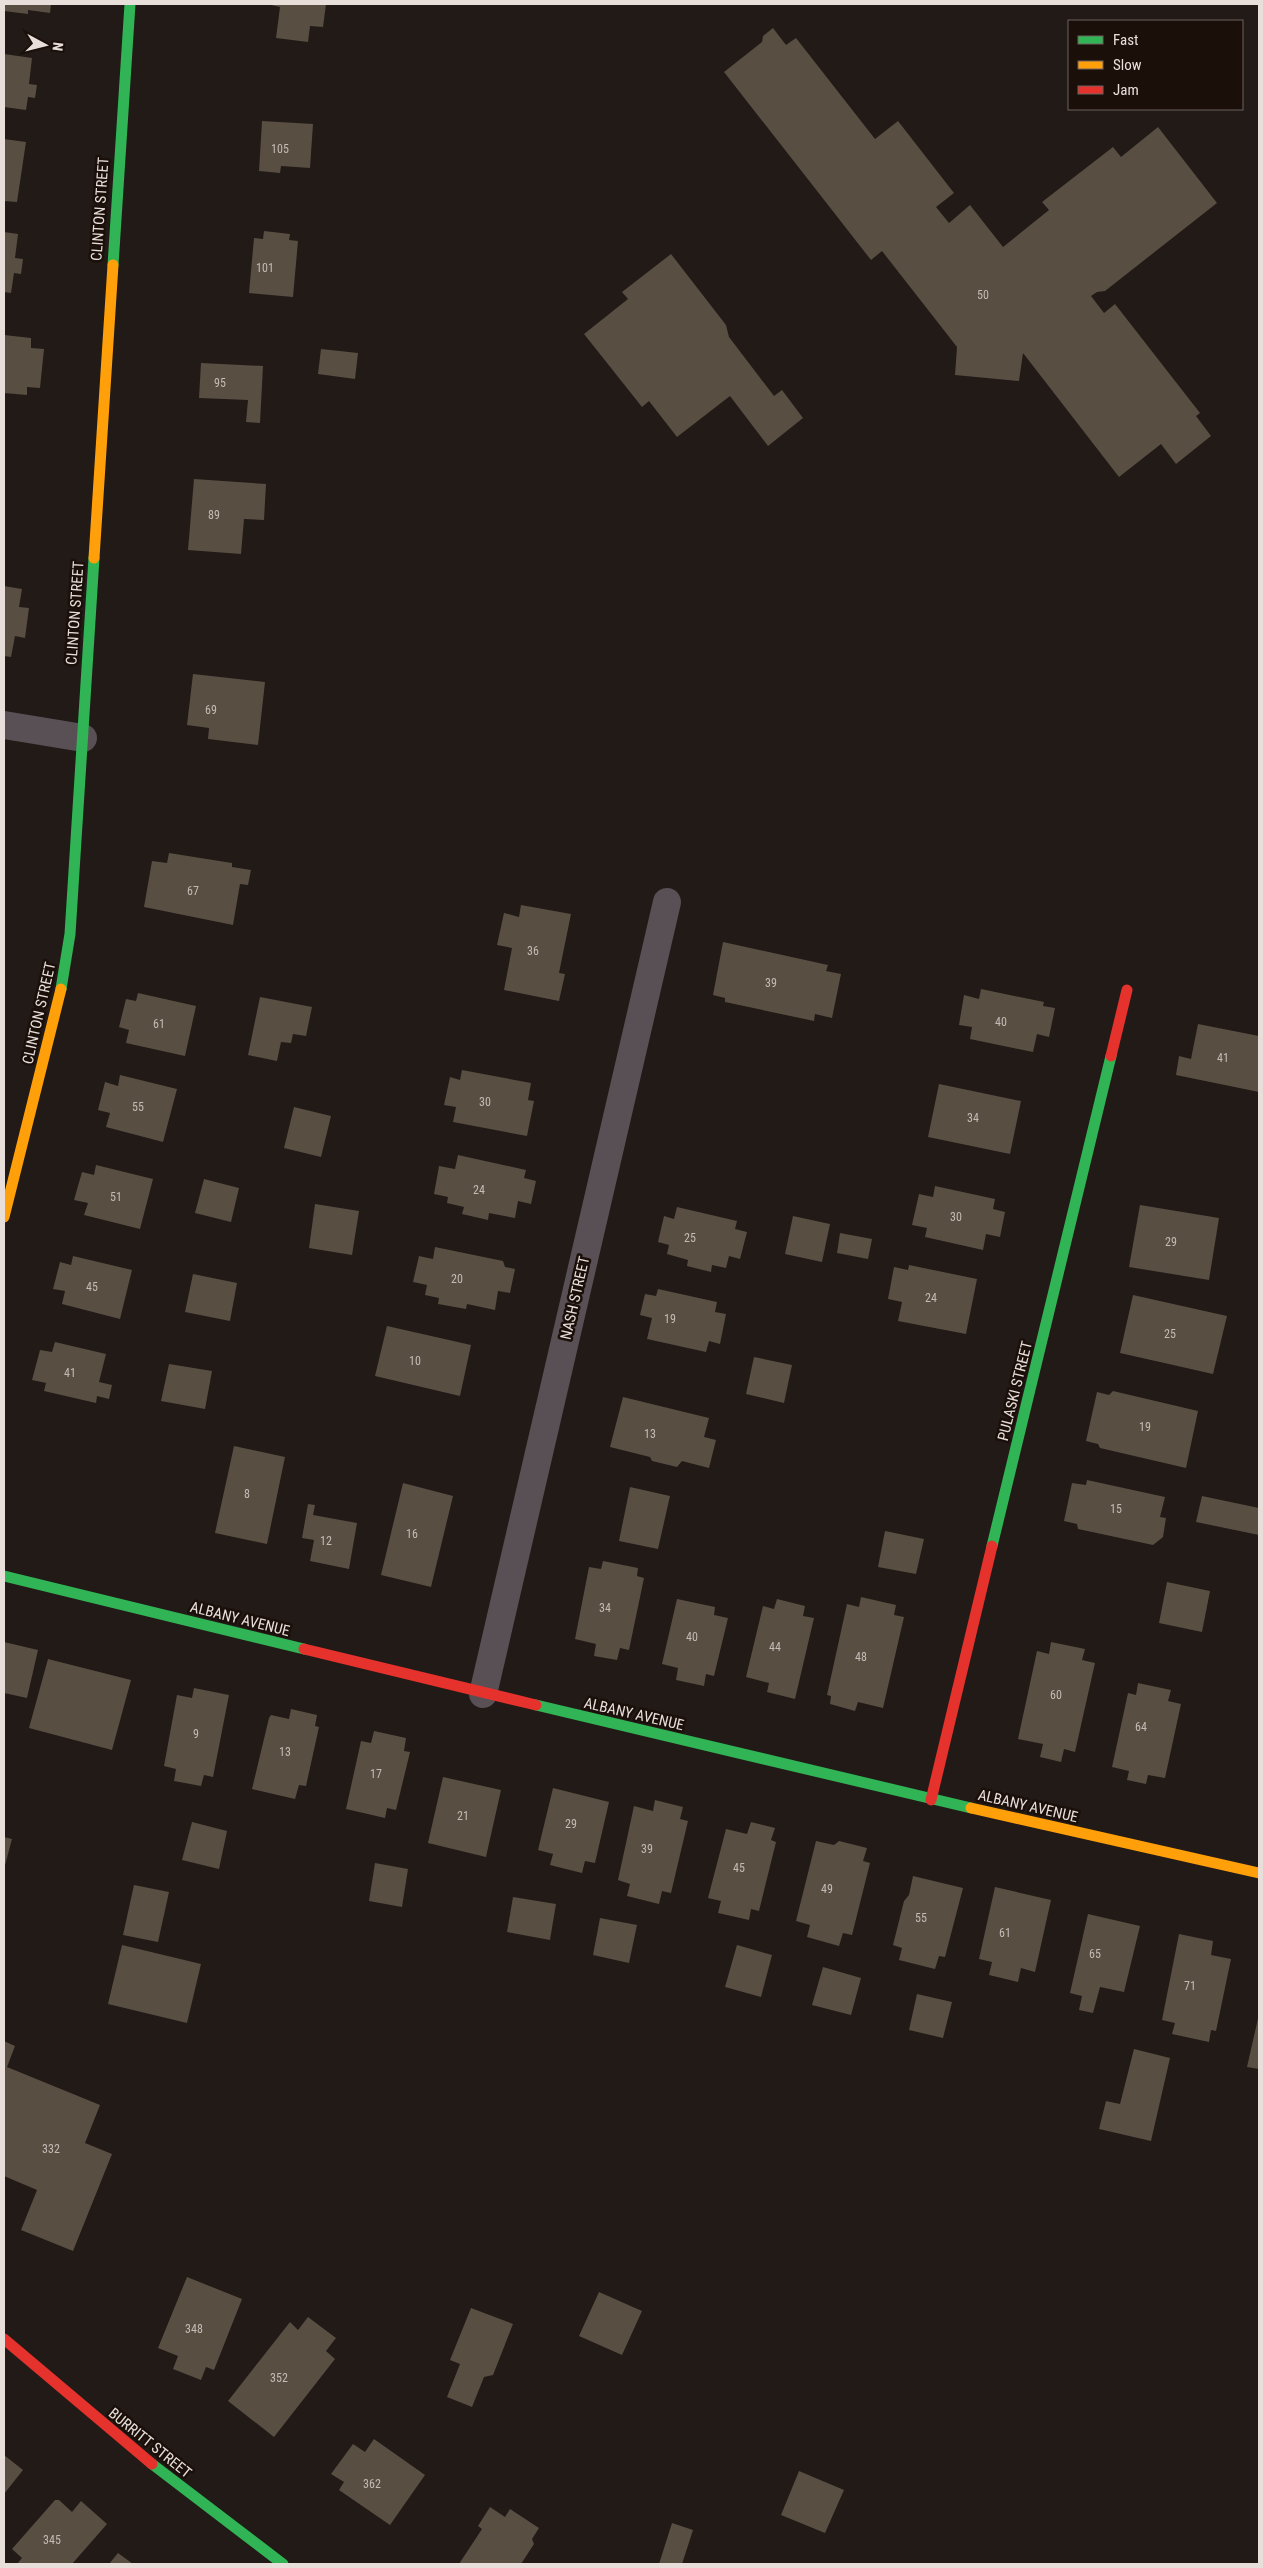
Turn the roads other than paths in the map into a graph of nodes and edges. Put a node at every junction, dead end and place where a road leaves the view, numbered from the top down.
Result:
1 (130, 4) edge
2 (4, 725) edge
3 (83, 738) junction
4 (668, 902) dead end
5 (1127, 990) dead end
6 (4, 1217) edge
7 (4, 1576) edge
8 (483, 1694) junction
9 (931, 1800) junction
10 (1259, 1873) edge
11 (4, 2339) edge
12 (283, 2564) edge

1 - 3 street, CLINTON STREET
2 - 3 street
3 - 6 street, CLINTON STREET
4 - 8 street, NASH STREET
5 - 9 street, PULASKI STREET
7 - 8 street, ALBANY AVENUE
8 - 9 street, ALBANY AVENUE
9 - 10 street, ALBANY AVENUE
11 - 12 street, BURRITT STREET

